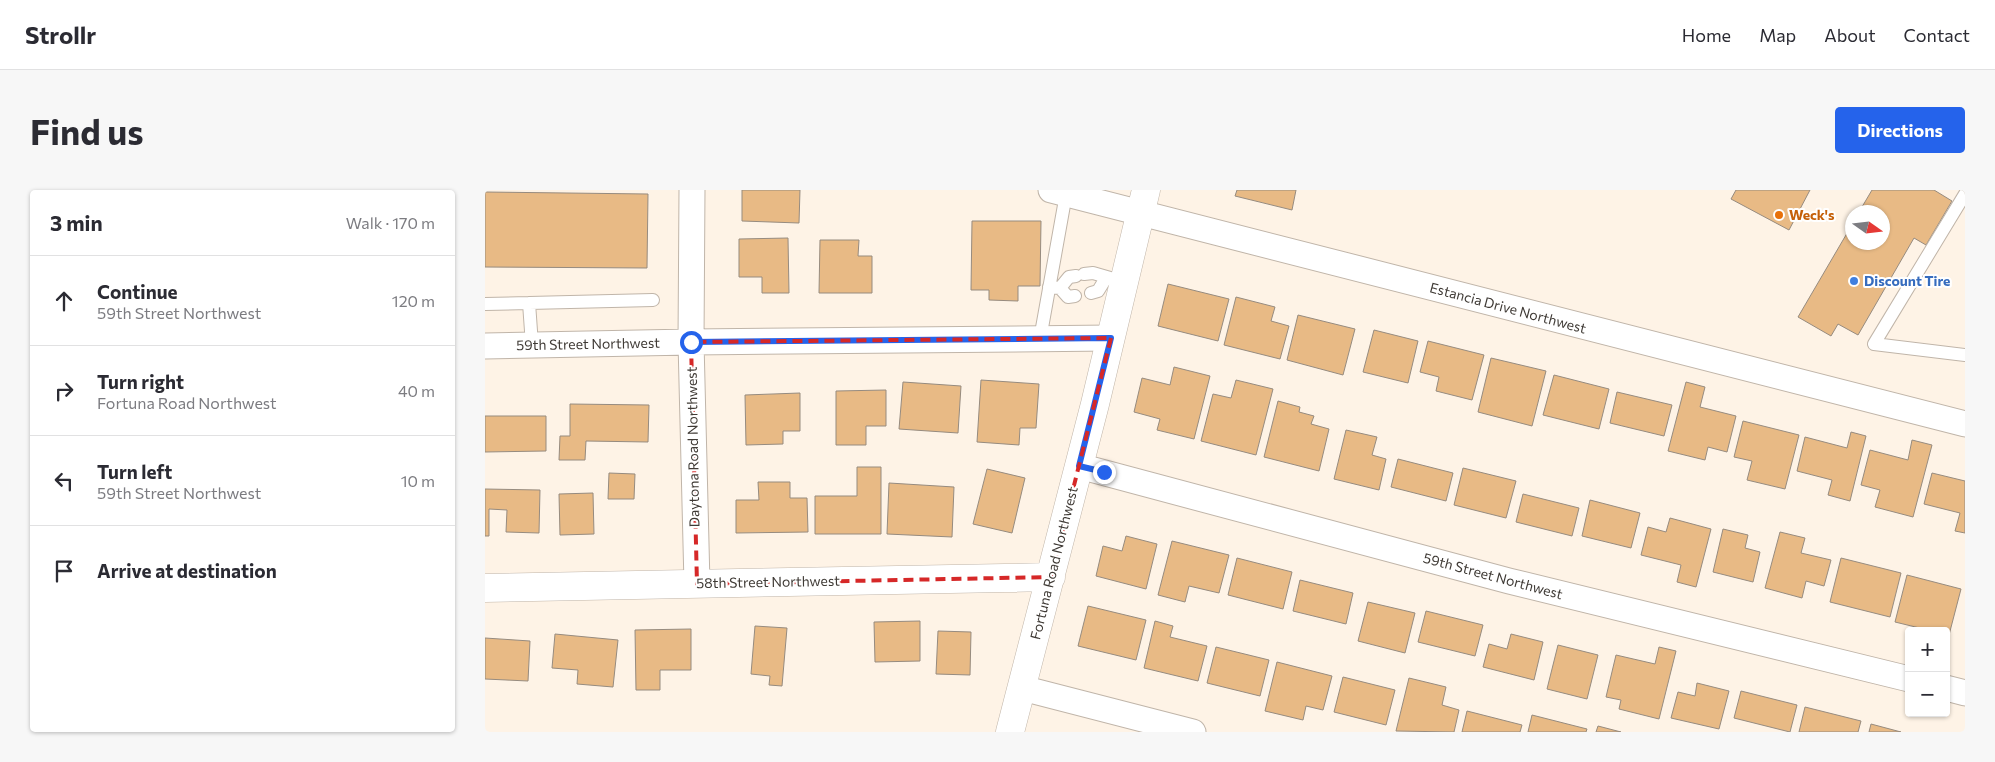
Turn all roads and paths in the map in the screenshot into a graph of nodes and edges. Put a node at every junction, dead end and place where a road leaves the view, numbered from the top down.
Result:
1 (691, 190) edge
2 (1058, 192) edge
3 (1965, 194) edge
4 (1143, 201) edge
5 (1115, 280) junction
6 (1054, 288) junction
7 (1091, 293) dead end
8 (1075, 296) dead end
9 (653, 300) dead end
10 (529, 302) junction
11 (485, 304) edge
12 (1111, 338) junction
13 (1040, 339) junction
14 (691, 342) junction
15 (532, 345) junction
16 (485, 346) edge
17 (1965, 355) edge
18 (1965, 424) edge
19 (1079, 466) junction
20 (1051, 577) junction
21 (697, 584) junction
22 (485, 588) edge
23 (1905, 678) edge
24 (1023, 688) junction
25 (1950, 689) edge
26 (1965, 693) edge
27 (1010, 732) edge
28 (1193, 732) edge

1 - 14 street, Daytona Road Northwest
2 - 4 street, Estancia Drive Northwest
2 - 6 lane
3 - 17 lane
4 - 5 street, Fortuna Road Northwest
4 - 18 street, Estancia Drive Northwest
5 - 6 lane
5 - 7 lane
5 - 12 street, Fortuna Road Northwest
6 - 8 lane
6 - 13 lane
9 - 10 lane
10 - 11 lane
10 - 15 lane
12 - 13 street, 59th Street Northwest
12 - 19 street, Fortuna Road Northwest
13 - 14 street, 59th Street Northwest
14 - 15 street, 59th Street Northwest
14 - 21 street, Daytona Road Northwest
15 - 16 street, 59th Street Northwest
19 - 20 street, Fortuna Road Northwest
19 - 23 street, 59th Street Northwest
20 - 21 street, 58th Street Northwest
20 - 24 street, Fortuna Road Northwest
21 - 22 street, 58th Street Northwest
24 - 27 street, Fortuna Road Northwest
24 - 28 street
25 - 26 street

